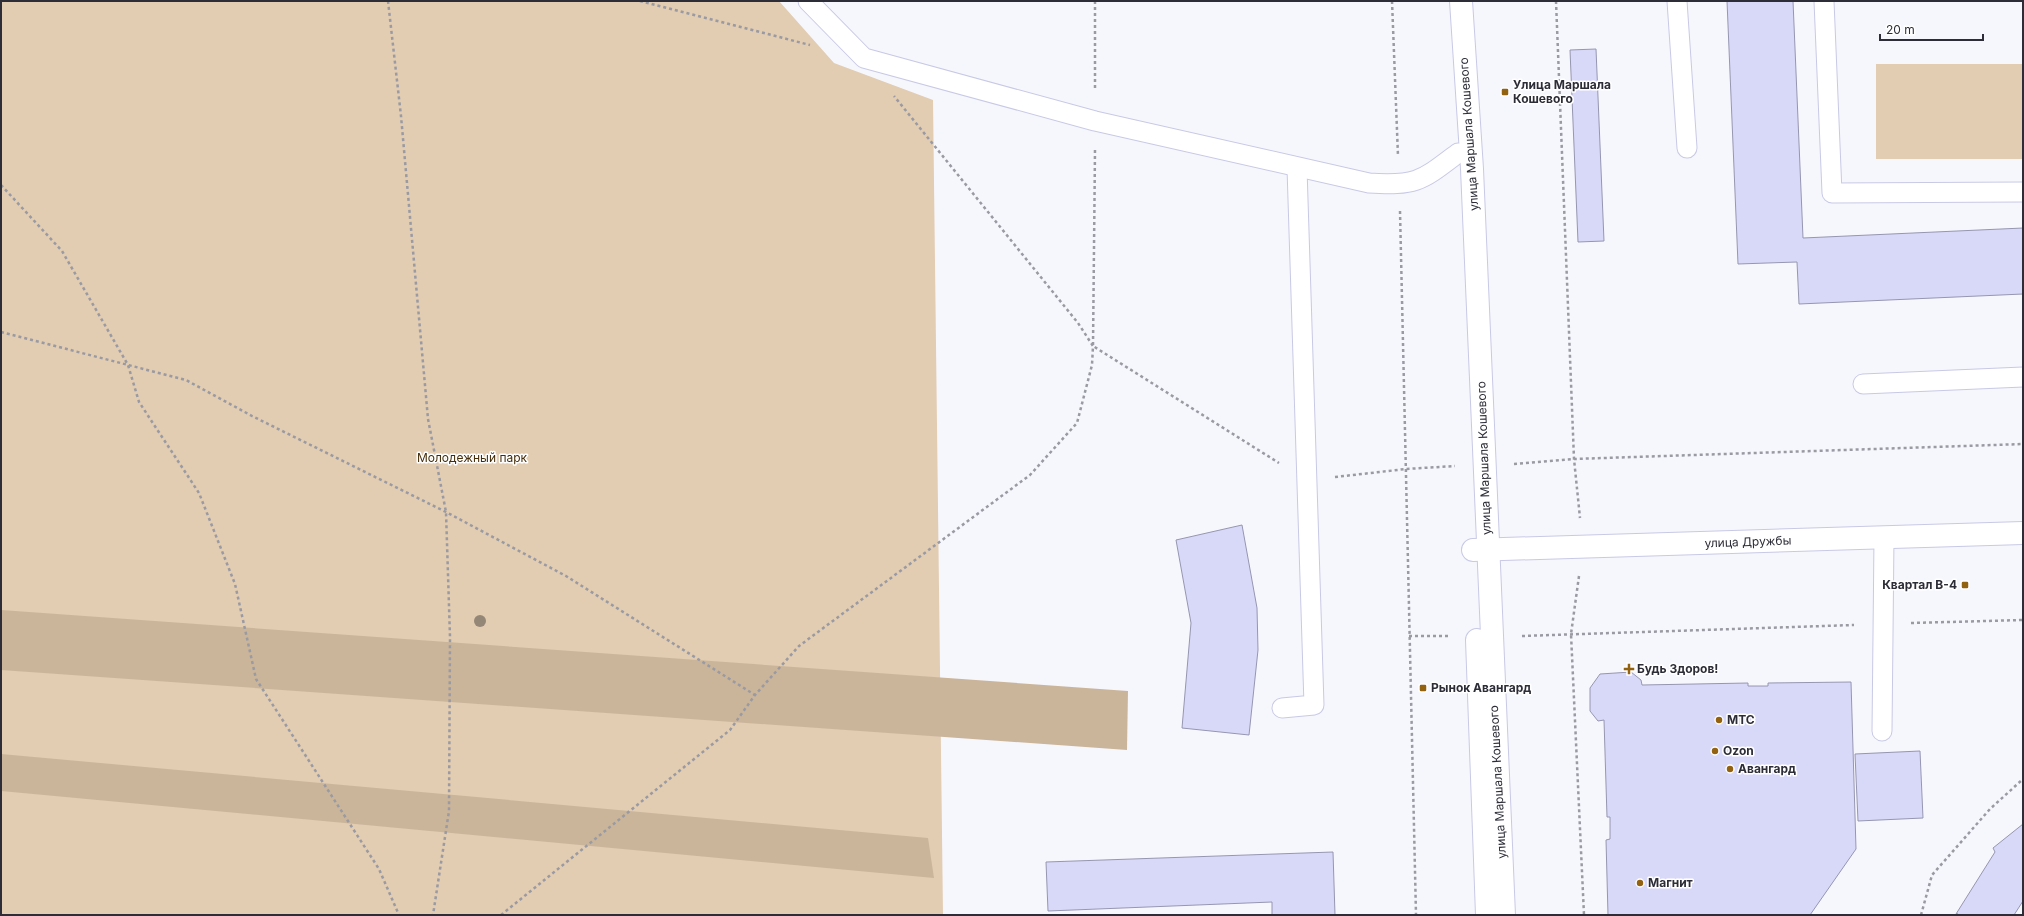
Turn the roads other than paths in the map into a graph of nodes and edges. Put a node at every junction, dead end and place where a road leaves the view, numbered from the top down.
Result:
1 (808, 1) edge
2 (1451, 1) edge
3 (1461, 1) edge
4 (1677, 1) edge
5 (1824, 1) edge
6 (1688, 148) dead end
7 (1458, 153) junction
8 (1297, 168) junction
9 (2023, 192) edge
10 (2023, 377) edge
11 (1863, 384) dead end
12 (1477, 466) junction
13 (2023, 533) edge
14 (1884, 538) junction
15 (1480, 550) junction
16 (1484, 636) junction
17 (1282, 708) dead end
18 (1882, 731) dead end
19 (1487, 915) edge
20 (1504, 915) edge

1 - 8 lane
2 - 7 street
3 - 12 street, улица Маршала Кошевого
4 - 6 lane
5 - 9 lane
7 - 8 lane
7 - 12 street
8 - 17 lane
10 - 11 lane
12 - 15 street, улица Маршала Кошевого
13 - 14 street, улица Дружбы
14 - 15 street, улица Дружбы
14 - 18 lane
15 - 16 street, улица Маршала Кошевого
16 - 19 street
16 - 20 street, улица Маршала Кошевого

